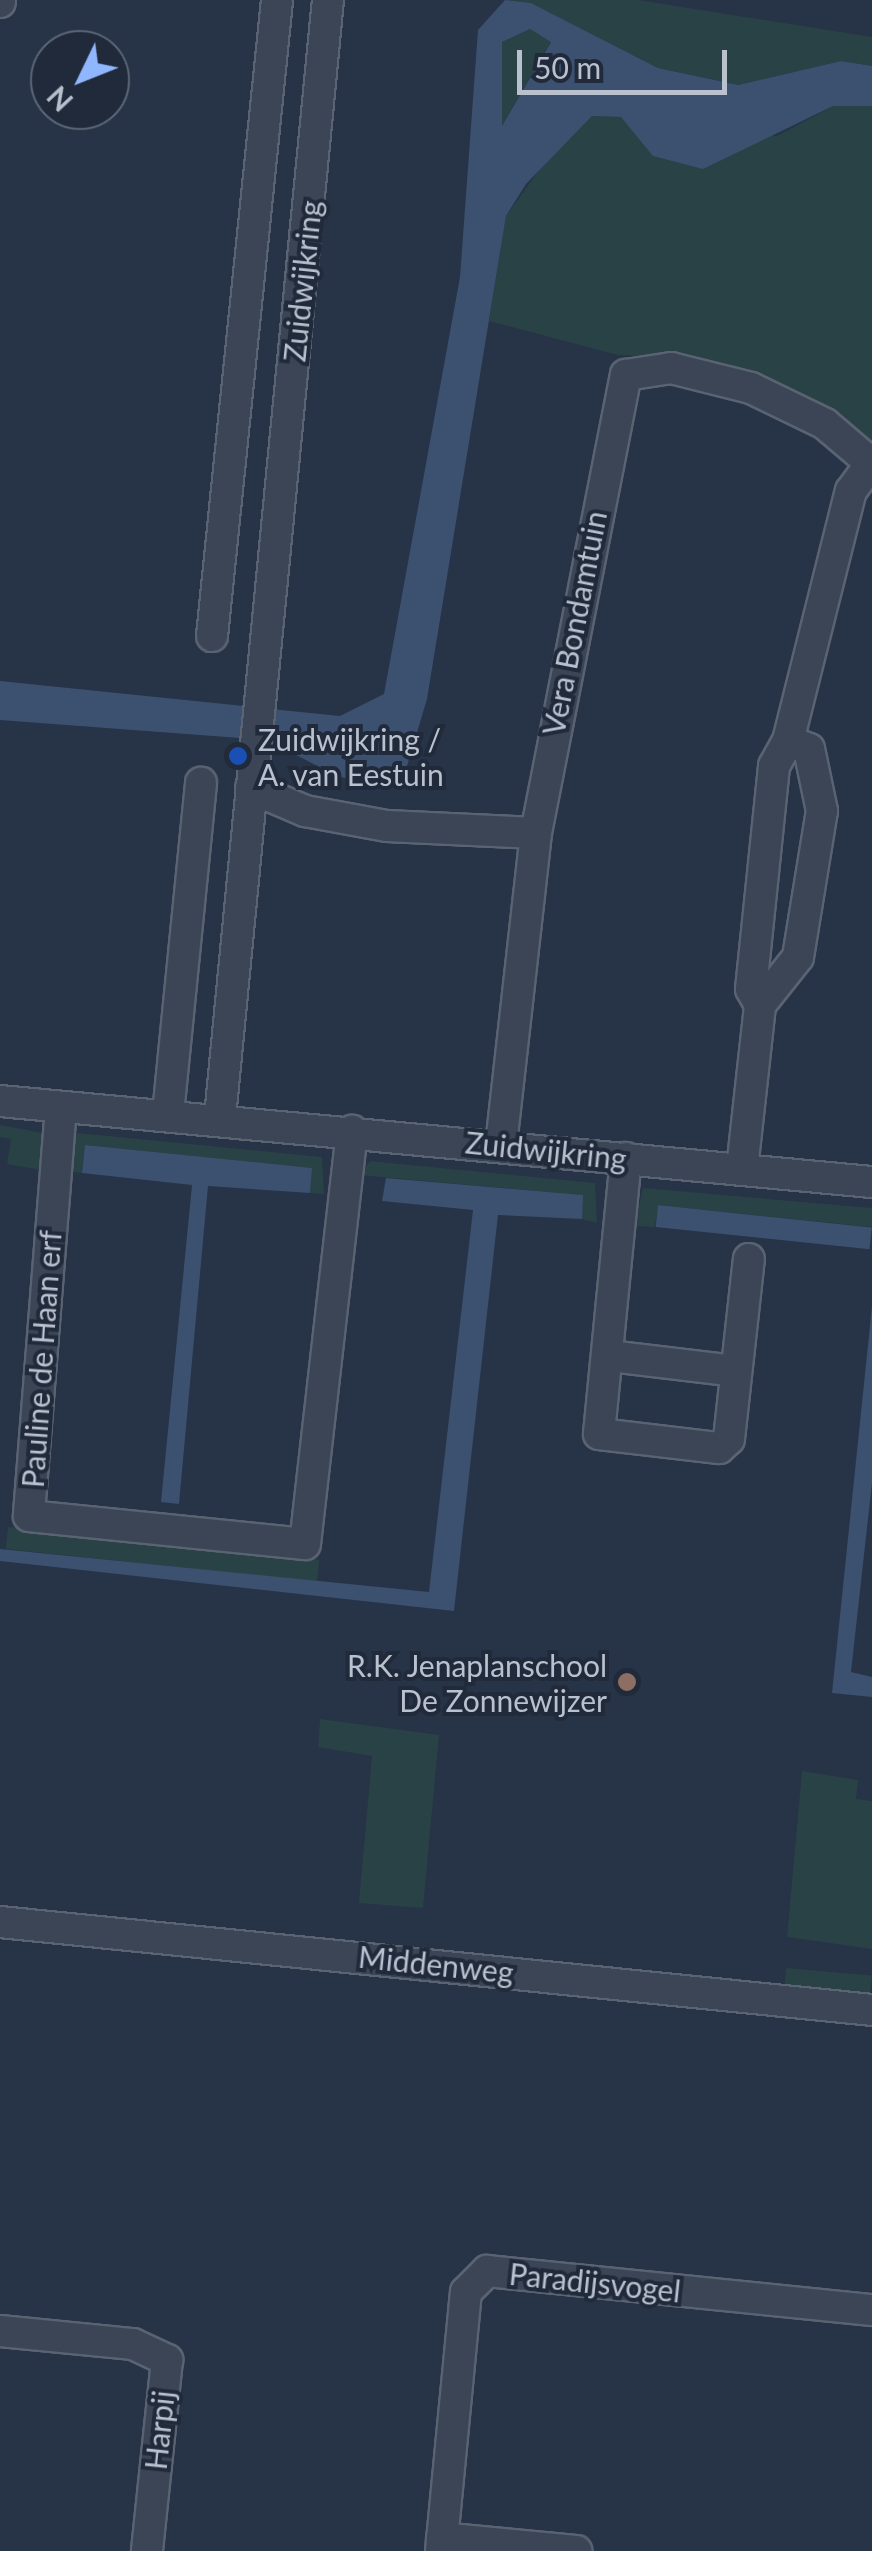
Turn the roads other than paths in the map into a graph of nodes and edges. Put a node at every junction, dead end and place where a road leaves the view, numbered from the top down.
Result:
1 (277, 0) edge
2 (328, 0) edge
3 (872, 463) edge
4 (220, 558) junction
5 (274, 562) junction
6 (212, 636) dead end
7 (788, 741) junction
8 (200, 783) dead end
9 (252, 788) junction
10 (536, 832) junction
11 (760, 1005) junction
12 (0, 1102) edge
13 (62, 1107) junction
14 (168, 1114) junction
15 (220, 1118) junction
16 (352, 1131) junction
17 (502, 1146) junction
18 (626, 1158) junction
19 (742, 1170) junction
20 (872, 1182) edge
21 (749, 1258) dead end
22 (608, 1356) junction
23 (734, 1371) junction
24 (0, 1922) edge
25 (872, 2010) edge
26 (872, 2310) edge
27 (0, 2332) edge
28 (441, 2544) edge
29 (146, 2551) edge
30 (576, 2551) edge

1 - 4 street, Zuidwijkring
2 - 5 street, Zuidwijkring
3 - 7 street
3 - 10 street, Vera Bondamtuin
4 - 5 street
4 - 6 street, Zuidwijkring
5 - 9 street, Zuidwijkring
7 - 11 street
7 - 11 street
8 - 14 street
9 - 10 street
9 - 15 street, Zuidwijkring
10 - 17 street, Vera Bondamtuin
11 - 19 street
12 - 13 street, Zuidwijkring
13 - 14 street, Zuidwijkring
13 - 16 street, Pauline de Haan erf
14 - 15 street, Zuidwijkring
15 - 16 street, Zuidwijkring
16 - 17 street, Zuidwijkring
17 - 18 street, Zuidwijkring
18 - 19 street, Zuidwijkring
18 - 22 street
19 - 20 street, Zuidwijkring
21 - 23 street
22 - 23 street
22 - 23 street
24 - 25 street, Middenweg
26 - 28 street, Paradijsvogel
27 - 29 street, Harpij
28 - 30 street

